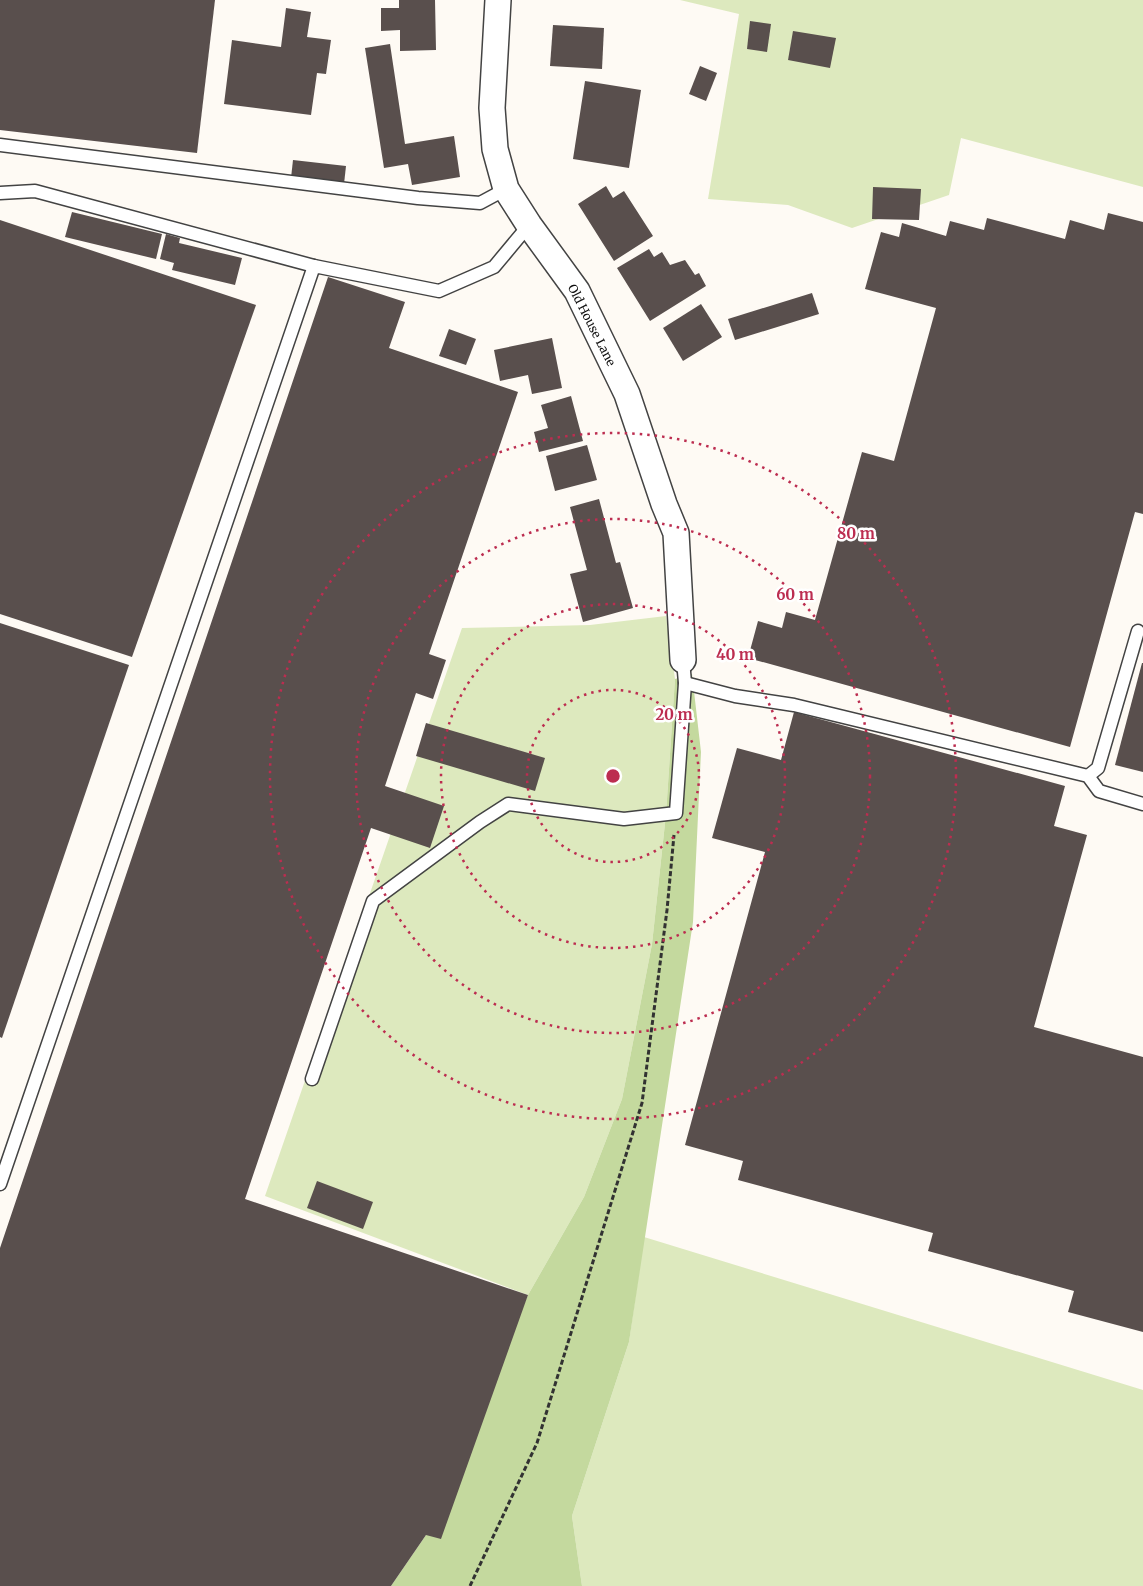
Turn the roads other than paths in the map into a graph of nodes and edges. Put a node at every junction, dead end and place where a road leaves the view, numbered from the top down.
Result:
1 (498, 0) edge
2 (0, 145) edge
3 (506, 188) junction
4 (0, 193) edge
5 (529, 225) junction
6 (314, 266) junction
7 (1138, 631) dead end
8 (684, 671) junction
9 (1088, 776) junction
10 (1143, 804) edge
11 (312, 1079) dead end
12 (0, 1184) edge

1 - 3 street, Old House Lane
2 - 3 lane
3 - 5 street, Old House Lane
4 - 6 lane
5 - 6 lane
5 - 8 street, Old House Lane
6 - 12 lane
7 - 9 lane
8 - 9 lane
8 - 11 lane
9 - 10 lane

